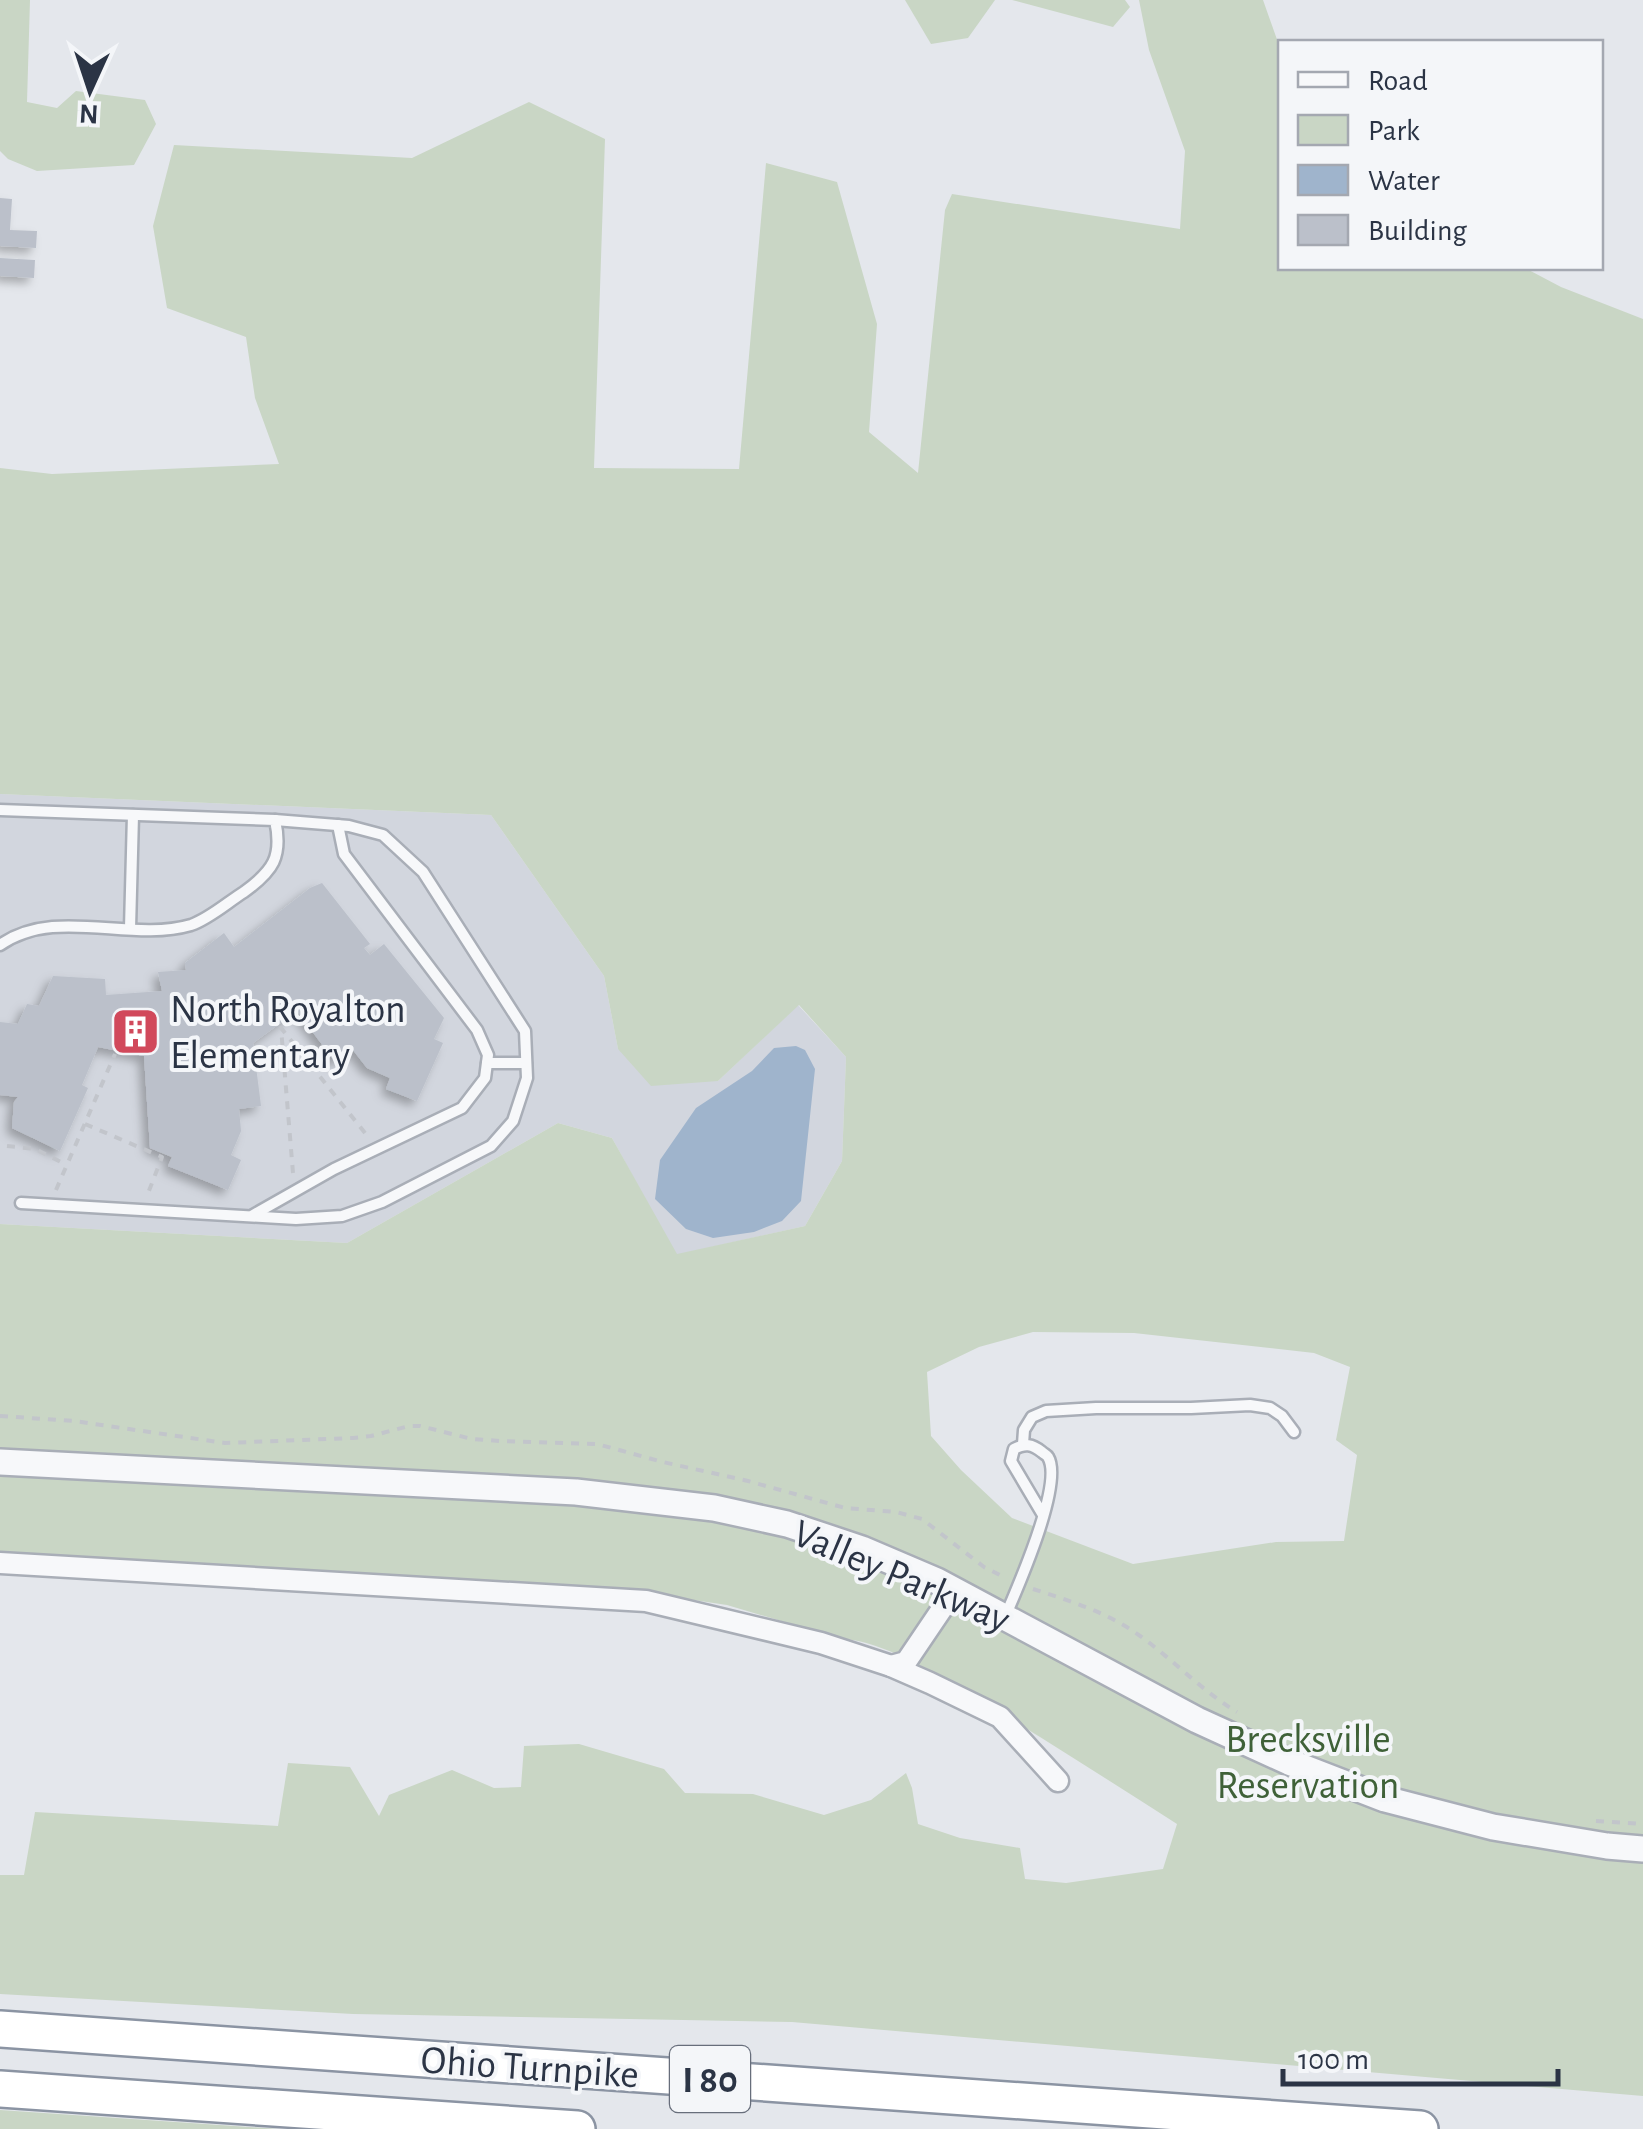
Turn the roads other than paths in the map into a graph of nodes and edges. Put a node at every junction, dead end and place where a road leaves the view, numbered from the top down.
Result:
1 (0, 810) edge
2 (133, 815) junction
3 (274, 820) junction
4 (338, 825) junction
5 (130, 928) junction
6 (2, 942) edge
7 (487, 1063) junction
8 (526, 1063) junction
9 (21, 1203) dead end
10 (252, 1216) junction
11 (1294, 1432) dead end
12 (1023, 1444) junction
13 (0, 1462) edge
14 (1043, 1516) junction
15 (0, 1564) edge
16 (954, 1591) junction
17 (1005, 1618) junction
18 (891, 1666) junction
19 (1058, 1781) dead end
20 (1643, 1849) edge
21 (0, 2029) edge
22 (0, 2088) edge
23 (577, 2129) edge
24 (1420, 2129) edge

1 - 2 lane
2 - 3 lane
2 - 5 lane
3 - 4 lane
3 - 5 lane
4 - 7 lane
4 - 8 lane
5 - 6 lane
7 - 8 lane
7 - 10 lane
8 - 10 lane
9 - 10 lane
11 - 12 lane
12 - 14 lane
12 - 14 lane
13 - 16 street, Valley Parkway
14 - 17 lane
15 - 18 street
16 - 17 street, Valley Parkway
16 - 18 street
17 - 20 street, Valley Parkway
18 - 19 street
21 - 24 highway, Ohio Turnpike / I 80
22 - 23 highway, Ohio Turnpike

